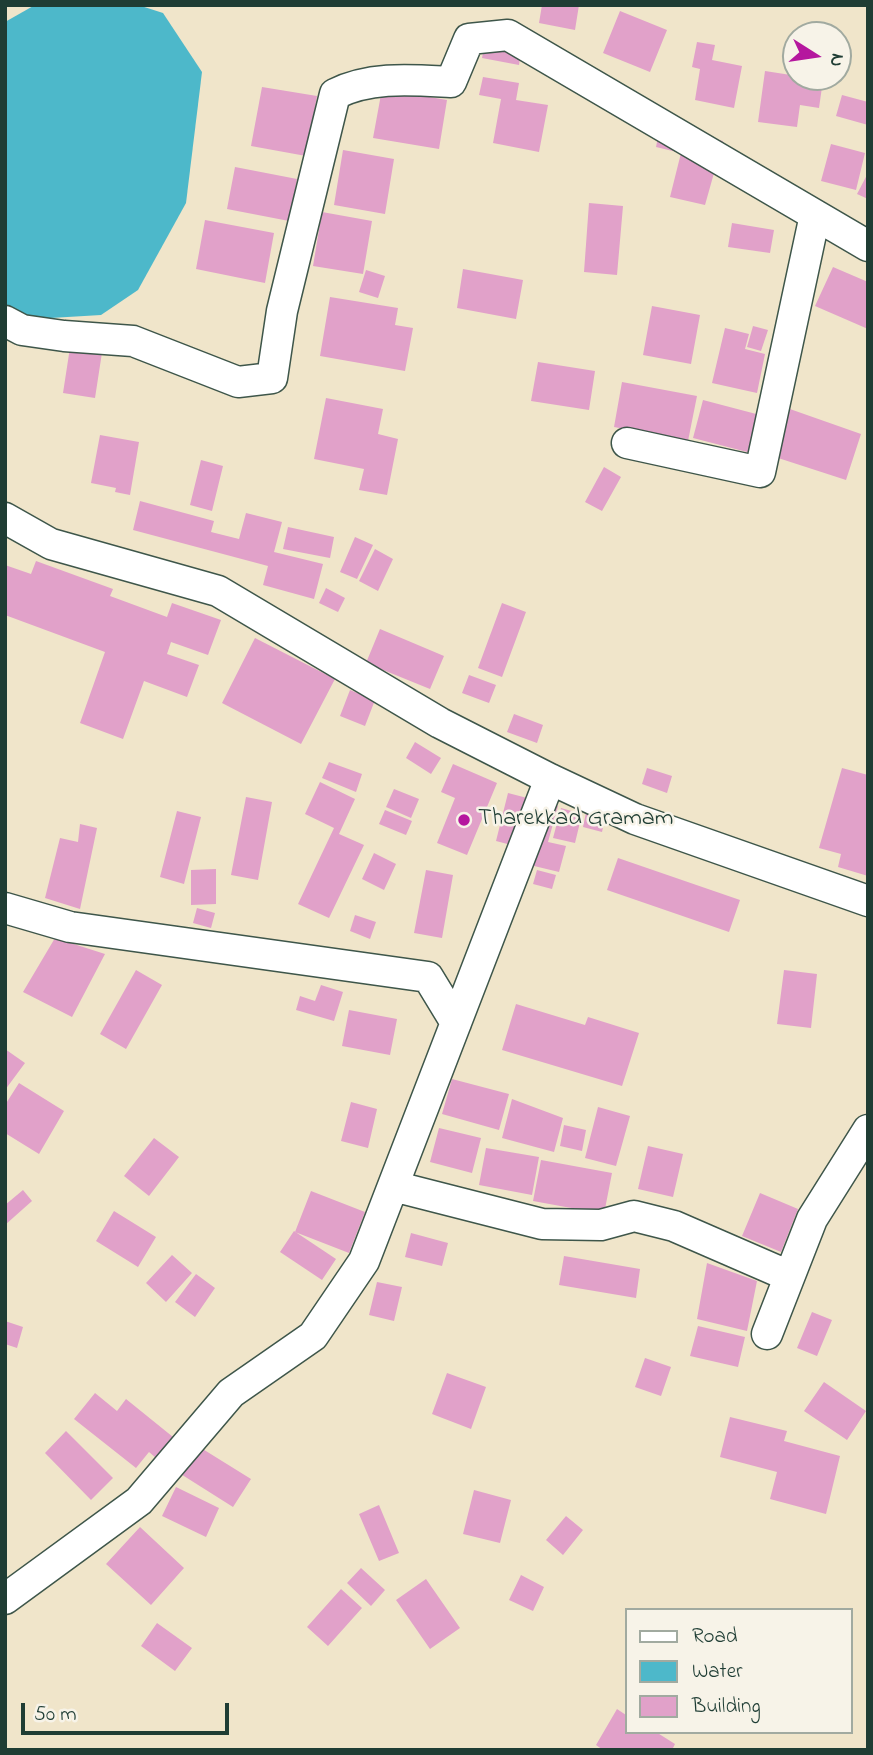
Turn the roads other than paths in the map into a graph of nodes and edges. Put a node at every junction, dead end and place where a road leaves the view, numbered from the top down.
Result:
1 (815, 215) junction
2 (868, 246) edge
3 (5, 321) edge
4 (627, 443) dead end
5 (5, 518) edge
6 (550, 779) junction
7 (868, 901) edge
8 (5, 908) edge
9 (456, 1023) junction
10 (868, 1130) edge
11 (393, 1185) junction
12 (789, 1276) junction
13 (767, 1334) dead end
14 (5, 1599) edge

1 - 2 street
1 - 3 street
1 - 4 street
5 - 6 street
6 - 7 street
6 - 9 street
8 - 9 street
9 - 11 street
10 - 12 street
11 - 12 street
11 - 14 street
12 - 13 street

